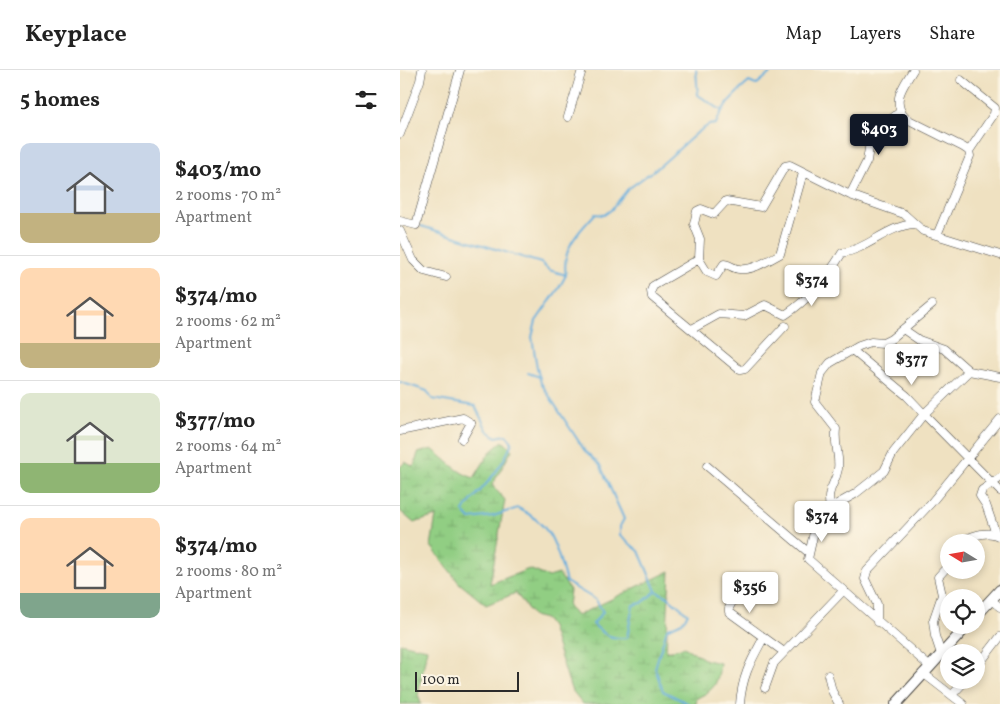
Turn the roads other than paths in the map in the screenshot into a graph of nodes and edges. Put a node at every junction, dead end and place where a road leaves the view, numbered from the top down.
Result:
1 (422, 70) edge
2 (460, 70) edge
3 (582, 70) edge
4 (913, 70) edge
5 (961, 80) dead end
6 (900, 112) junction
7 (568, 117) dead end
8 (400, 134) edge
9 (969, 151) junction
10 (803, 173) junction
11 (850, 195) junction
12 (400, 221) edge
13 (914, 224) junction
14 (400, 231) edge
15 (937, 235) junction
16 (1000, 254) edge
17 (699, 259) junction
18 (446, 277) dead end
19 (932, 305) dead end
20 (784, 326) dead end
21 (692, 329) junction
22 (902, 329) junction
23 (852, 350) junction
24 (969, 371) junction
25 (1000, 377) edge
26 (924, 414) junction
27 (1000, 419) edge
28 (400, 431) edge
29 (462, 439) dead end
30 (968, 458) junction
31 (707, 466) dead end
32 (1000, 478) edge
33 (992, 484) junction
34 (1000, 491) edge
35 (830, 508) junction
36 (985, 536) edge
37 (998, 536) edge
38 (808, 552) junction
39 (940, 574) edge
40 (734, 578) dead end
41 (844, 590) junction
42 (1000, 590) edge
43 (991, 600) junction
44 (985, 606) edge
45 (1000, 607) edge
46 (877, 622) junction
47 (960, 634) edge
48 (764, 637) junction
49 (1000, 638) edge
50 (950, 644) edge
51 (940, 651) edge
52 (784, 652) junction
53 (940, 655) edge
54 (985, 657) edge
55 (926, 670) junction
56 (828, 676) dead end
57 (764, 688) dead end
58 (958, 689) edge
59 (952, 695) junction
60 (740, 704) edge
61 (839, 704) edge
62 (896, 704) edge
63 (963, 704) edge

1 - 8 street
2 - 12 street
3 - 7 street
4 - 6 street
5 - 9 street
6 - 9 street
6 - 11 street
9 - 15 street
10 - 11 street
10 - 17 street
10 - 17 street
11 - 13 street
13 - 15 street
13 - 21 street
14 - 18 street
15 - 16 street
17 - 21 street
19 - 22 street
20 - 21 street
22 - 23 street
22 - 24 street
23 - 26 street
23 - 35 street
24 - 25 street
24 - 26 street
26 - 30 street
26 - 35 street
27 - 30 street
28 - 29 street
30 - 33 street
30 - 46 street
31 - 38 street
32 - 33 street
33 - 34 street
33 - 37 street
35 - 38 street
36 - 37 street
38 - 41 street
39 - 51 street
40 - 48 street
41 - 46 street
41 - 52 street
42 - 43 street
43 - 44 street
43 - 45 street
46 - 55 street
47 - 50 street
48 - 52 street
48 - 60 street
49 - 54 street
52 - 57 street
53 - 55 street
55 - 59 street
55 - 62 street
56 - 61 street
58 - 59 street
59 - 63 street

